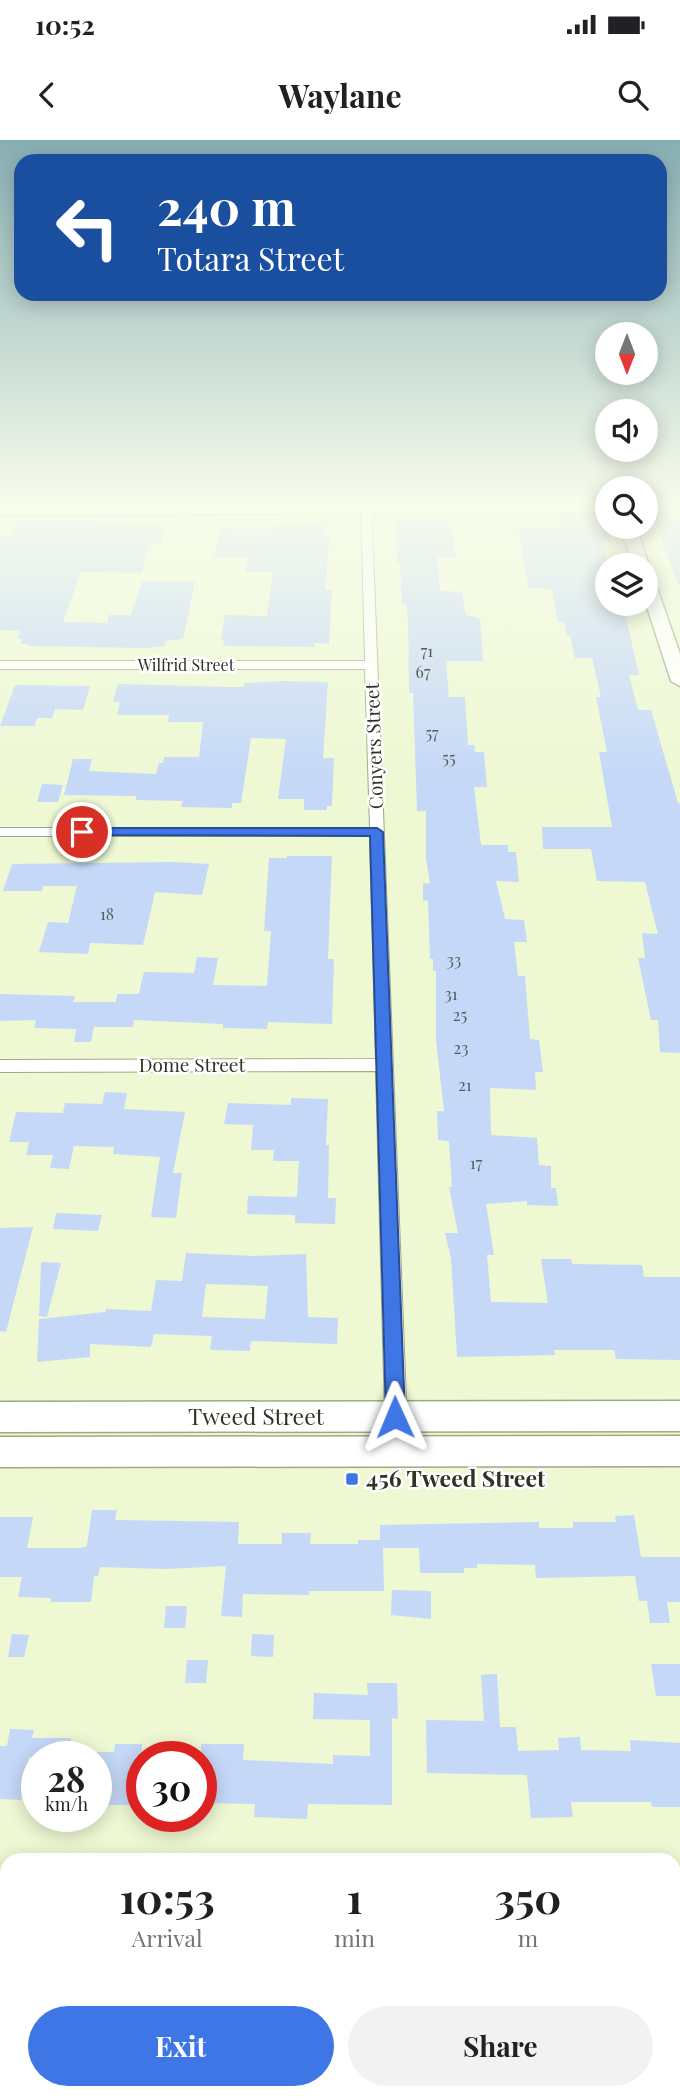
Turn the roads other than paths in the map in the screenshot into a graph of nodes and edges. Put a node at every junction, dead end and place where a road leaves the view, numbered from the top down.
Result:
1 (369, 593) edge
2 (658, 615) edge
3 (0, 665) edge
4 (372, 665) junction
5 (680, 681) edge
6 (0, 832) edge
7 (377, 832) junction
8 (384, 1065) junction
9 (0, 1066) edge
10 (680, 1416) edge
11 (0, 1417) edge
12 (395, 1417) junction
13 (680, 1451) edge
14 (0, 1452) edge
15 (397, 1452) junction

1 - 4 street, Conyers Street
2 - 5 main road
3 - 4 street, Wilfrid Street
4 - 7 street, Conyers Street
6 - 7 street
7 - 8 street, Conyers Street
8 - 9 street, Dome Street
8 - 12 street, Conyers Street
10 - 12 main road, Tweed Street
11 - 12 main road, Tweed Street
12 - 15 street, Conyers Street
13 - 15 main road, Tweed Street
14 - 15 main road, Tweed Street

